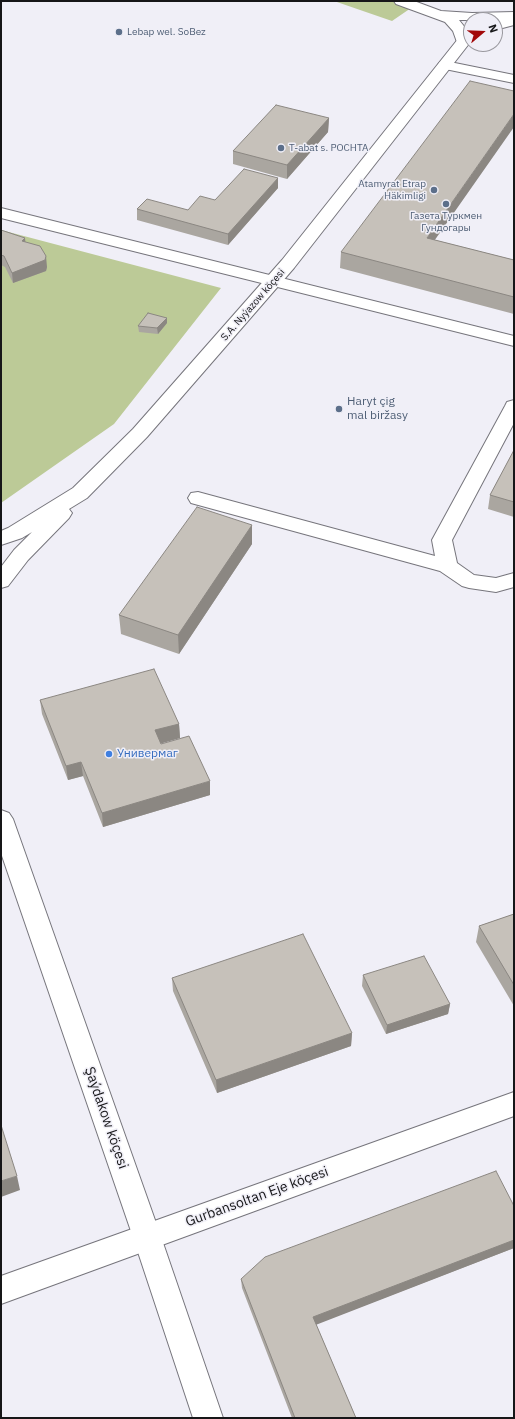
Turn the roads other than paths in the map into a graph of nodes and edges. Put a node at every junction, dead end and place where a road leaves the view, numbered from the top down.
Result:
1 (401, 1) edge
2 (442, 15) junction
3 (514, 16) edge
4 (514, 20) edge
5 (503, 23) edge
6 (463, 34) edge
7 (463, 45) edge
8 (445, 65) junction
9 (514, 79) edge
10 (1, 212) edge
11 (273, 282) junction
12 (514, 341) edge
13 (514, 406) edge
14 (80, 493) junction
15 (198, 498) dead end
16 (1, 538) edge
17 (447, 566) junction
18 (514, 580) edge
19 (1, 581) edge
20 (1, 819) edge
21 (514, 1104) edge
22 (147, 1237) junction
23 (1, 1290) edge
24 (208, 1418) edge

1 - 2 street
2 - 3 street
2 - 6 street
4 - 5 street
7 - 8 street, S.A. Nyýazow köçesi
8 - 9 street
8 - 11 street, S.A. Nyýazow köçesi
10 - 11 street
11 - 12 street
11 - 14 street, S.A. Nyýazow köçesi
13 - 17 street
14 - 16 street, S.A. Nyýazow köçesi
14 - 19 street
15 - 17 street
17 - 18 street
20 - 22 street, Şaýdakow köçesi
21 - 22 street, Gurbansoltan Eje köçesi
22 - 23 street, Gurbansoltan Eje köçesi
22 - 24 street, Şaýdakow köçesi

